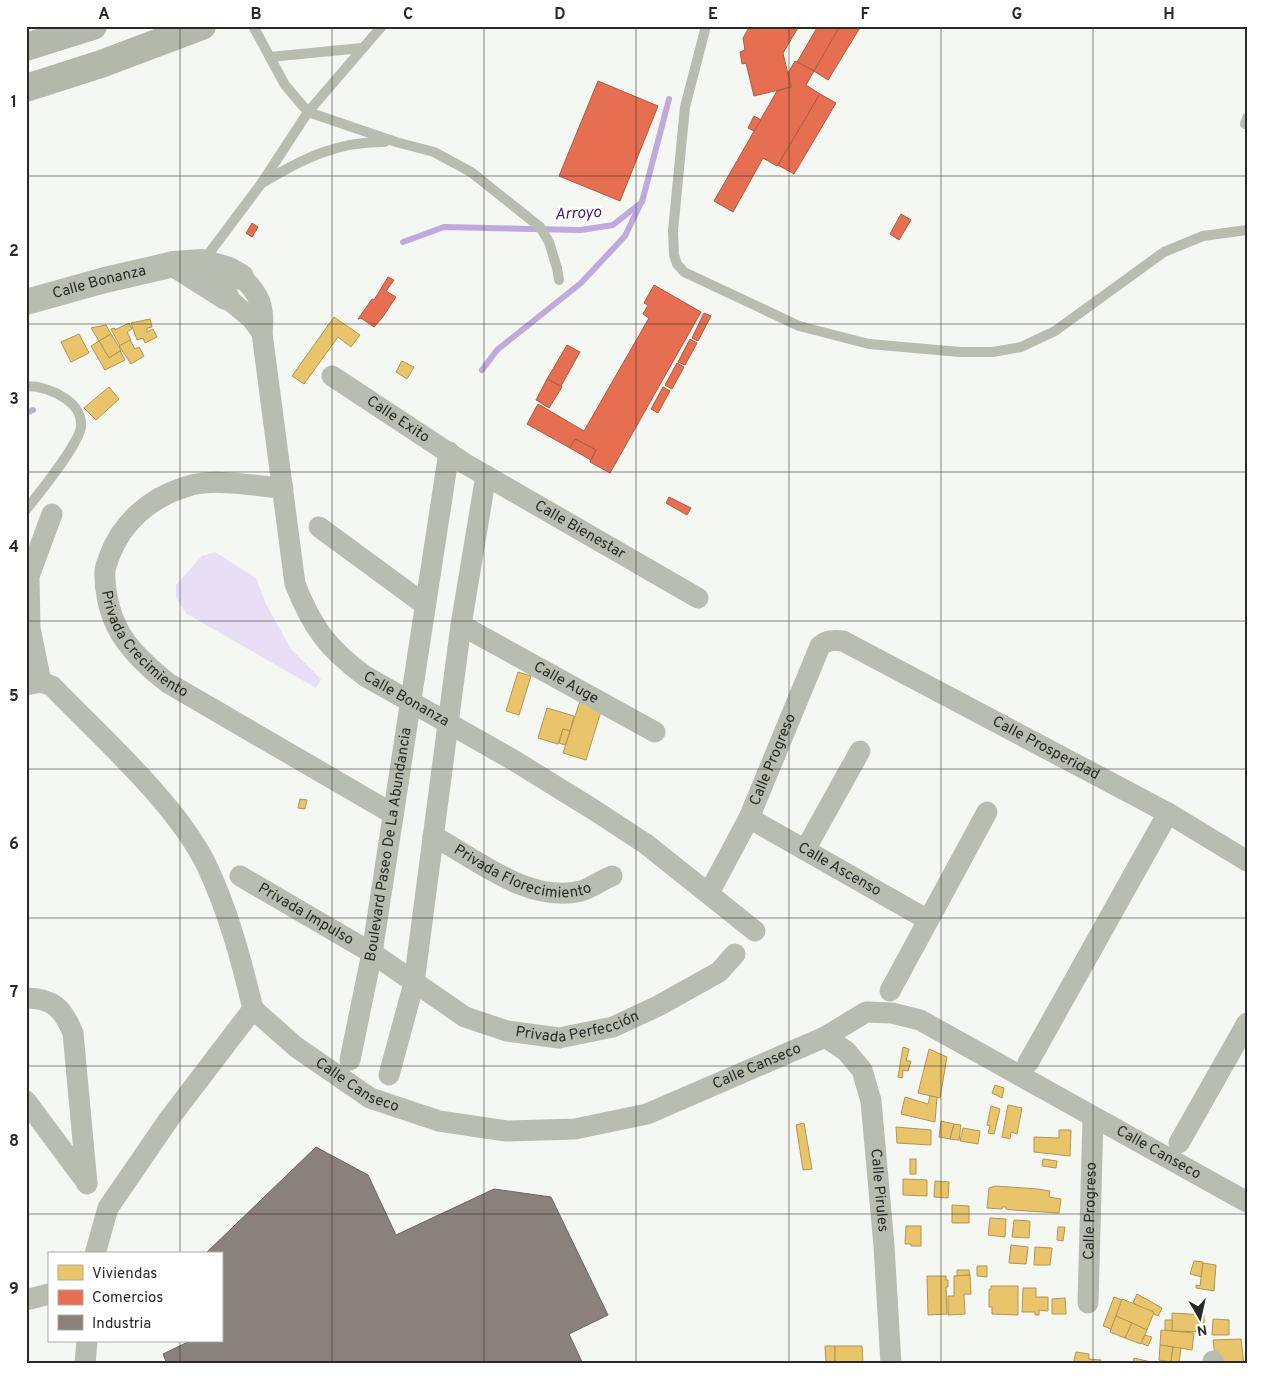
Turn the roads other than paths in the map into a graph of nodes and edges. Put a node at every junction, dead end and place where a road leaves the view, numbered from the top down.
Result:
1 (93, 26) edge
2 (202, 26) edge
3 (253, 26) edge
4 (382, 26) edge
5 (706, 26) edge
6 (26, 46) edge
7 (362, 48) junction
8 (270, 57) junction
9 (26, 88) edge
10 (308, 112) junction
11 (396, 142) junction
12 (260, 184) junction
13 (1247, 230) edge
14 (190, 267) junction
15 (559, 280) dead end
16 (234, 287) joint
17 (26, 302) edge
18 (332, 376) dead end
19 (26, 386) edge
20 (456, 458) junction
21 (486, 475) junction
22 (283, 488) junction
23 (26, 510) edge
24 (52, 514) dead end
25 (318, 527) dead end
26 (698, 598) dead end
27 (424, 604) junction
28 (469, 630) junction
29 (843, 641) joint
30 (34, 684) edge
31 (410, 702) junction
32 (448, 724) junction
33 (655, 732) dead end
34 (860, 751) dead end
35 (987, 812) dead end
36 (1168, 813) junction
37 (393, 814) junction
38 (750, 818) junction
39 (433, 836) junction
40 (805, 850) junction
41 (1247, 861) edge
42 (240, 876) dead end
43 (612, 876) dead end
44 (709, 893) junction
45 (928, 920) junction
46 (755, 931) dead end
47 (372, 953) junction
48 (735, 954) dead end
49 (414, 983) junction
50 (890, 991) dead end
51 (26, 998) edge
52 (253, 1009) junction
53 (1247, 1023) edge
54 (825, 1037) junction
55 (350, 1060) dead end
56 (1028, 1063) dead end
57 (389, 1075) dead end
58 (26, 1101) edge
59 (1093, 1118) junction
60 (1179, 1143) dead end
61 (87, 1184) junction
62 (1247, 1202) edge
63 (108, 1208) junction
64 (96, 1252) edge
65 (48, 1294) edge
66 (26, 1300) edge
67 (1088, 1302) dead end
68 (87, 1342) edge
69 (84, 1364) edge
70 (891, 1364) edge

1 - 6 highway
2 - 9 highway
3 - 8 lane
4 - 7 lane
5 - 13 lane
7 - 8 lane
7 - 10 lane
8 - 10 lane
10 - 11 lane
10 - 12 lane
11 - 12 lane
11 - 15 lane
12 - 14 lane
14 - 16 street, Calle Bonanza
14 - 17 street, Calle Bonanza
16 - 22 street, Calle Bonanza
18 - 20 street, Calle Exito
19 - 23 lane
20 - 21 street, Calle Bienestar
20 - 27 street, Boulevard Paseo De La Abundancia
21 - 26 street, Calle Bienestar
21 - 28 street
22 - 31 street, Calle Bonanza
22 - 37 street, Privada Crecimiento
24 - 30 street
25 - 27 street
27 - 31 street, Boulevard Paseo De La Abundancia
28 - 32 street
28 - 33 street, Calle Auge
29 - 36 street, Calle Prosperidad
29 - 38 street, Calle Progreso
30 - 52 street
31 - 32 street, Calle Bonanza
31 - 37 street, Boulevard Paseo De La Abundancia
32 - 39 street
32 - 44 street, Calle Bonanza
34 - 40 street
35 - 45 street
36 - 41 street, Calle Prosperidad
36 - 56 street
37 - 47 street, Boulevard Paseo De La Abundancia
38 - 40 street, Calle Ascenso
38 - 44 street, Calle Progreso
39 - 43 street, Privada Florecimiento
39 - 49 street
40 - 45 street, Calle Ascenso
42 - 47 street, Privada Impulso
44 - 46 street, Calle Bonanza
45 - 50 street
47 - 49 street, Privada Impulso
47 - 55 street, Boulevard Paseo De La Abundancia
48 - 49 street, Privada Perfección
49 - 57 street
51 - 61 street
52 - 54 street, Calle Canseco
52 - 63 street
53 - 60 street
54 - 59 street, Calle Canseco
54 - 70 street, Calle Pirules
58 - 61 street
59 - 62 street, Calle Canseco
59 - 67 street, Calle Progreso
61 - 63 street
63 - 64 street
65 - 66 street
68 - 69 street

